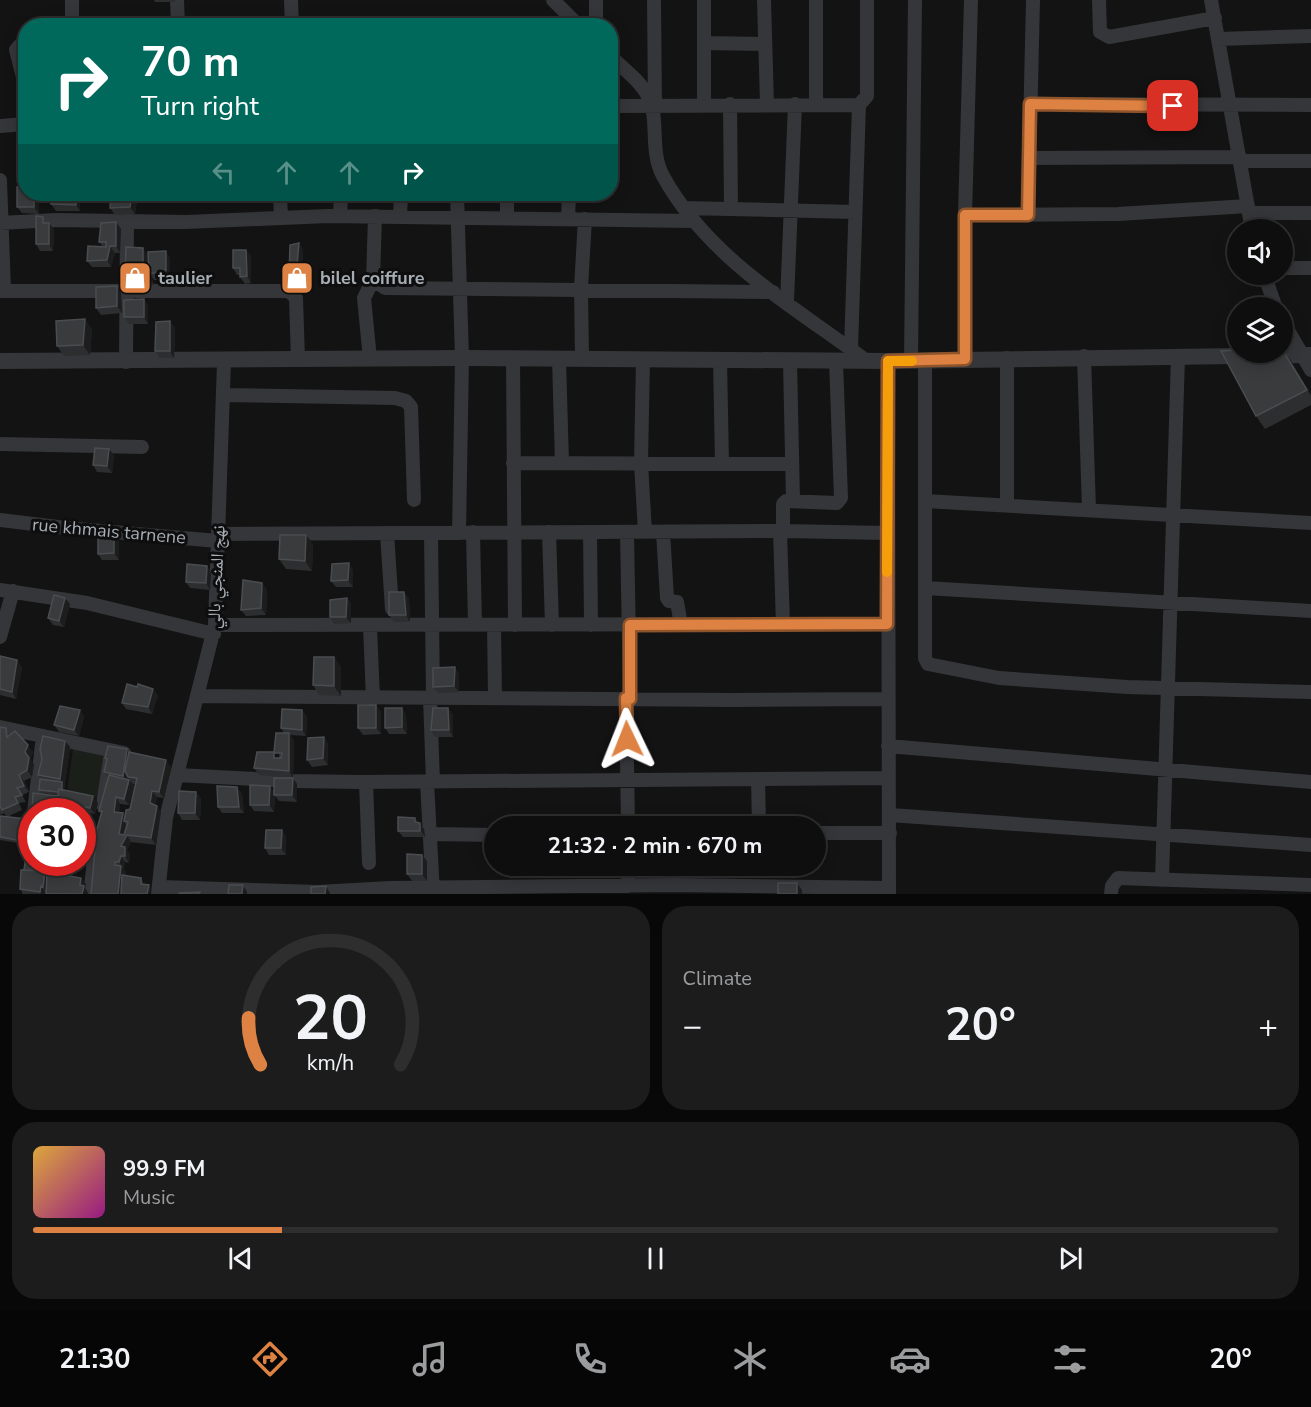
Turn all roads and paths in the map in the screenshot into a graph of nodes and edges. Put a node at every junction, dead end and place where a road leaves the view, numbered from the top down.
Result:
1 (72, 0) edge
2 (177, 0) edge
3 (291, 0) edge
4 (553, 0) edge
5 (596, 0) edge
6 (654, 0) edge
7 (704, 0) edge
8 (764, 0) edge
9 (816, 0) edge
10 (867, 0) edge
11 (915, 0) edge
12 (971, 0) edge
13 (1033, 0) edge
14 (1099, 0) edge
15 (1211, 0) edge
16 (72, 18) edge
17 (178, 18) edge
18 (292, 18) edge
19 (571, 18) edge
20 (596, 18) edge
21 (1215, 18) junction
22 (1311, 36) edge
23 (1219, 39) junction
24 (704, 43) junction
25 (765, 44) junction
26 (618, 64) edge
27 (730, 104) junction
28 (767, 104) junction
29 (795, 104) junction
30 (1030, 104) junction
31 (704, 105) junction
32 (816, 105) junction
33 (859, 105) junction
34 (1311, 105) edge
35 (618, 106) edge
36 (653, 106) junction
37 (1231, 106) junction
38 (18, 125) edge
39 (0, 126) edge
40 (1029, 158) junction
41 (1240, 159) junction
42 (1311, 161) edge
43 (0, 180) edge
44 (280, 201) edge
45 (341, 201) edge
46 (401, 201) edge
47 (457, 201) edge
48 (507, 201) edge
49 (568, 201) edge
50 (113, 203) edge
51 (684, 208) junction
52 (731, 209) junction
53 (1249, 209) junction
54 (792, 210) junction
55 (855, 212) junction
56 (1311, 213) edge
57 (965, 215) junction
58 (1028, 215) junction
59 (340, 216) junction
60 (375, 216) junction
61 (400, 217) junction
62 (281, 218) junction
63 (458, 218) junction
64 (507, 218) junction
65 (568, 219) junction
66 (585, 219) junction
67 (1250, 219) edge
68 (120, 221) junction
69 (693, 221) junction
70 (1, 223) edge
71 (1293, 268) edge
72 (1311, 268) edge
73 (373, 280) junction
74 (581, 288) junction
75 (2, 290) edge
76 (459, 290) junction
77 (126, 291) junction
78 (773, 292) junction
79 (787, 302) junction
80 (1293, 335) edge
81 (851, 349) junction
82 (1307, 355) edge
83 (1084, 356) junction
84 (1178, 356) junction
85 (462, 358) junction
86 (513, 358) junction
87 (1007, 358) junction
88 (370, 359) junction
89 (559, 359) junction
90 (582, 359) junction
91 (643, 359) junction
92 (965, 359) junction
93 (298, 360) junction
94 (720, 360) junction
95 (790, 360) junction
96 (918, 360) junction
97 (0, 361) edge
98 (836, 361) junction
99 (867, 361) junction
100 (888, 361) junction
101 (126, 362) junction
102 (224, 362) junction
103 (1311, 370) edge
104 (224, 395) junction
105 (0, 444) edge
106 (142, 447) dead end
107 (513, 463) junction
108 (562, 463) junction
109 (641, 463) junction
110 (722, 463) junction
111 (792, 464) junction
112 (414, 500) dead end
113 (793, 501) junction
114 (925, 501) junction
115 (1007, 506) junction
116 (1089, 510) junction
117 (1173, 515) junction
118 (0, 520) edge
119 (1311, 523) edge
120 (781, 531) junction
121 (466, 532) junction
122 (513, 532) junction
123 (549, 532) junction
124 (590, 532) junction
125 (627, 532) junction
126 (645, 532) junction
127 (663, 532) junction
128 (387, 533) junction
129 (431, 533) junction
130 (887, 533) junction
131 (218, 537) junction
132 (925, 588) junction
133 (7, 590) edge
134 (1170, 603) junction
135 (1311, 611) edge
136 (783, 624) junction
137 (887, 624) junction
138 (433, 625) junction
139 (475, 625) junction
140 (494, 625) junction
141 (515, 625) junction
142 (552, 625) junction
143 (591, 625) junction
144 (630, 625) junction
145 (681, 625) junction
146 (370, 626) junction
147 (393, 626) junction
148 (215, 630) junction
149 (0, 637) edge
150 (1168, 690) junction
151 (1311, 692) edge
152 (197, 696) junction
153 (431, 698) junction
154 (495, 698) junction
155 (628, 698) junction
156 (373, 699) junction
157 (888, 699) junction
158 (0, 727) edge
159 (43, 736) junction
160 (888, 746) junction
161 (112, 751) junction
162 (135, 755) edge
163 (175, 767) junction
164 (1165, 770) junction
165 (889, 778) junction
166 (758, 779) junction
167 (629, 780) junction
168 (366, 782) junction
169 (430, 782) junction
170 (1311, 782) edge
171 (36, 798) edge
172 (890, 815) junction
173 (628, 816) edge
174 (759, 816) edge
175 (826, 833) edge
176 (890, 833) junction
177 (431, 834) junction
178 (484, 835) edge
179 (1163, 835) junction
180 (1311, 845) edge
181 (369, 863) dead end
182 (1162, 880) junction
183 (1311, 885) edge
184 (625, 889) edge
185 (158, 890) edge
186 (536, 890) edge
187 (433, 891) edge
188 (889, 891) edge
189 (309, 893) edge
190 (90, 894) edge
191 (1111, 894) edge

1 - 16 street
2 - 17 street
3 - 18 street
4 - 19 street
5 - 20 street
6 - 36 street
7 - 24 street
8 - 25 street
9 - 32 street
10 - 33 street
11 - 96 street
12 - 57 street
13 - 30 street
14 - 21 street
15 - 21 street
21 - 23 street
22 - 23 street
23 - 37 street
24 - 25 street
24 - 31 street
25 - 28 street
26 - 36 street
27 - 28 street
27 - 31 street
27 - 52 street
28 - 29 street
29 - 32 street
29 - 54 street
30 - 37 street
30 - 40 street
31 - 36 street
32 - 33 street
33 - 55 street
34 - 37 street
35 - 36 street
36 - 51 street
37 - 41 street
38 - 39 street
40 - 41 street
40 - 58 street
41 - 42 street
41 - 53 street
43 - 70 street
44 - 62 street
45 - 59 street
46 - 61 street
47 - 63 street
48 - 64 street
49 - 65 street
50 - 68 street
51 - 52 street
51 - 69 street
52 - 54 street
53 - 56 street
53 - 58 street
53 - 67 street
54 - 55 street
54 - 79 street
55 - 81 street
57 - 58 street
57 - 92 street
59 - 60 street
59 - 62 street
60 - 61 street
60 - 73 street
61 - 63 street
62 - 68 street
63 - 64 street
63 - 76 street
64 - 65 street
65 - 66 street
66 - 69 street
66 - 74 street
68 - 70 street
68 - 77 street
69 - 78 street
70 - 75 street
71 - 72 street
73 - 76 street
73 - 88 street
74 - 76 street
74 - 78 street
74 - 90 street
75 - 77 street
76 - 85 street
77 - 93 street
77 - 101 street
78 - 79 street
79 - 81 street
80 - 82 street
81 - 99 street
82 - 84 street
82 - 103 street
83 - 84 street
83 - 87 street
83 - 116 street
84 - 117 street
85 - 86 street
85 - 88 street
85 - 121 street
86 - 89 street
86 - 107 street
87 - 92 street
87 - 115 street
88 - 93 street
89 - 90 street
89 - 108 street
90 - 91 street
91 - 94 street
91 - 109 street
92 - 96 street
93 - 102 street
94 - 95 street
94 - 110 street
95 - 98 street
95 - 111 street
96 - 100 street
96 - 114 street
97 - 101 street
98 - 99 street
98 - 113 street
99 - 100 street
100 - 130 street
101 - 102 street
102 - 104 street, نهج المنجي بالي
104 - 112 street
104 - 131 street, نهج المنجي بالي
105 - 106 street
107 - 108 street
107 - 122 street
108 - 109 street
109 - 110 street
109 - 126 street
110 - 111 street
111 - 113 street
113 - 120 street
114 - 115 street
114 - 132 street
115 - 116 street
116 - 117 street
117 - 119 street
117 - 134 street
118 - 131 street, rue khmais tarnene
120 - 127 street, rue khmais tarnene
120 - 130 street, rue khmais tarnene
120 - 136 street
121 - 122 street, rue khmais tarnene
121 - 129 street, rue khmais tarnene
121 - 139 street
122 - 123 street, rue khmais tarnene
122 - 141 street
123 - 124 street, rue khmais tarnene
123 - 142 street
124 - 125 street, rue khmais tarnene
124 - 143 street
125 - 126 street, rue khmais tarnene
125 - 144 street
126 - 127 street, rue khmais tarnene
127 - 145 street
128 - 129 street, rue khmais tarnene
128 - 131 street, rue khmais tarnene
128 - 147 street
129 - 138 street
130 - 137 street
131 - 148 street, نهج المنجي بالي
132 - 134 street
132 - 150 street
133 - 148 street
133 - 149 street
134 - 135 street
134 - 150 street
136 - 137 street
136 - 145 street
137 - 157 street
138 - 139 street
138 - 147 street
138 - 153 street
139 - 140 street
140 - 141 street
140 - 154 street
141 - 142 street
142 - 143 street
143 - 144 street
144 - 145 street
144 - 155 street
146 - 147 street
146 - 148 street
146 - 156 street
148 - 152 street, نهج المنجي بالي
150 - 151 street
150 - 164 street
152 - 156 street
152 - 163 street, نهج المنجي بالي
153 - 154 street
153 - 156 street
153 - 169 street
154 - 155 street
155 - 157 street
155 - 167 street
157 - 160 street
158 - 159 street
159 - 161 street
159 - 171 street
160 - 164 street
160 - 165 street
161 - 162 street
161 - 190 street
163 - 168 street
163 - 185 street, نهج المنجي بالي
164 - 170 street
164 - 179 street
165 - 166 street
165 - 172 street
166 - 167 street
166 - 174 street
167 - 169 street
167 - 173 street
168 - 169 street
168 - 181 street
169 - 177 street
172 - 176 street
172 - 179 street
175 - 176 street
176 - 188 street
177 - 178 street
177 - 187 street
179 - 180 street
179 - 182 street
182 - 183 street
182 - 191 street
184 - 186 street
184 - 188 street
185 - 189 street
186 - 187 street
187 - 189 street

